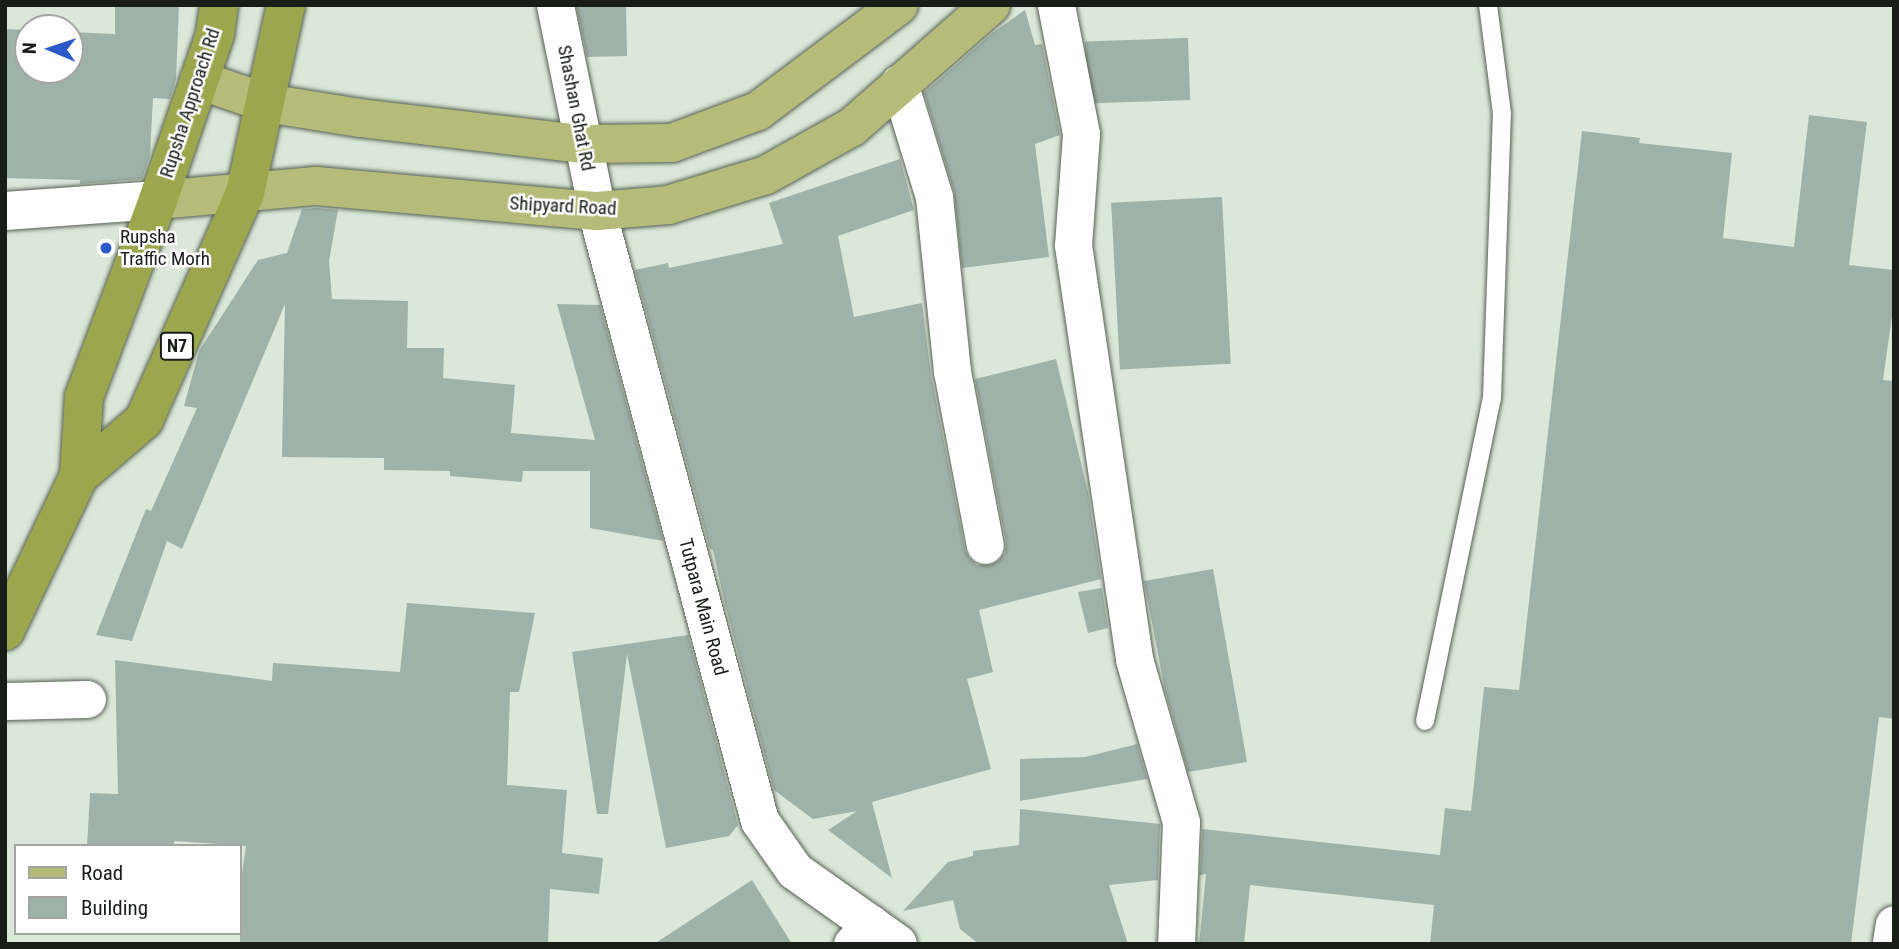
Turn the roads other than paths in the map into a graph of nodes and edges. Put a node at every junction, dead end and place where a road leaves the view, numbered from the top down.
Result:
1 (219, 5) edge
2 (286, 5) edge
3 (555, 5) edge
4 (899, 5) edge
5 (990, 5) edge
6 (1056, 5) edge
7 (1488, 5) edge
8 (198, 80) junction
9 (899, 83) junction
10 (266, 103) junction
11 (583, 144) junction
12 (245, 193) junction
13 (158, 200) junction
14 (5, 211) edge
15 (597, 211) junction
16 (79, 477) junction
17 (985, 545) dead end
18 (5, 631) edge
19 (87, 699) dead end
20 (5, 701) edge
21 (1425, 721) dead end
22 (874, 937) edge
23 (1176, 944) edge

1 - 8 highway, Rupsha Approach Rd / N7
2 - 10 highway, N7
3 - 11 street, Shashan Ghat Rd
4 - 11 main road
5 - 9 main road, Shipyard Road
6 - 23 street
7 - 21 lane
8 - 10 main road
8 - 13 highway, Rupsha Approach Rd / N7
9 - 15 main road, Shipyard Road
9 - 17 street
10 - 11 main road
10 - 12 highway, N7
11 - 15 street, Shashan Ghat Rd
12 - 13 main road, Shipyard Road
12 - 15 main road, Shipyard Road
12 - 16 highway, N7
13 - 14 street
13 - 16 highway, N7
15 - 22 street, Tutpara Main Road
16 - 18 highway, N7
19 - 20 street

